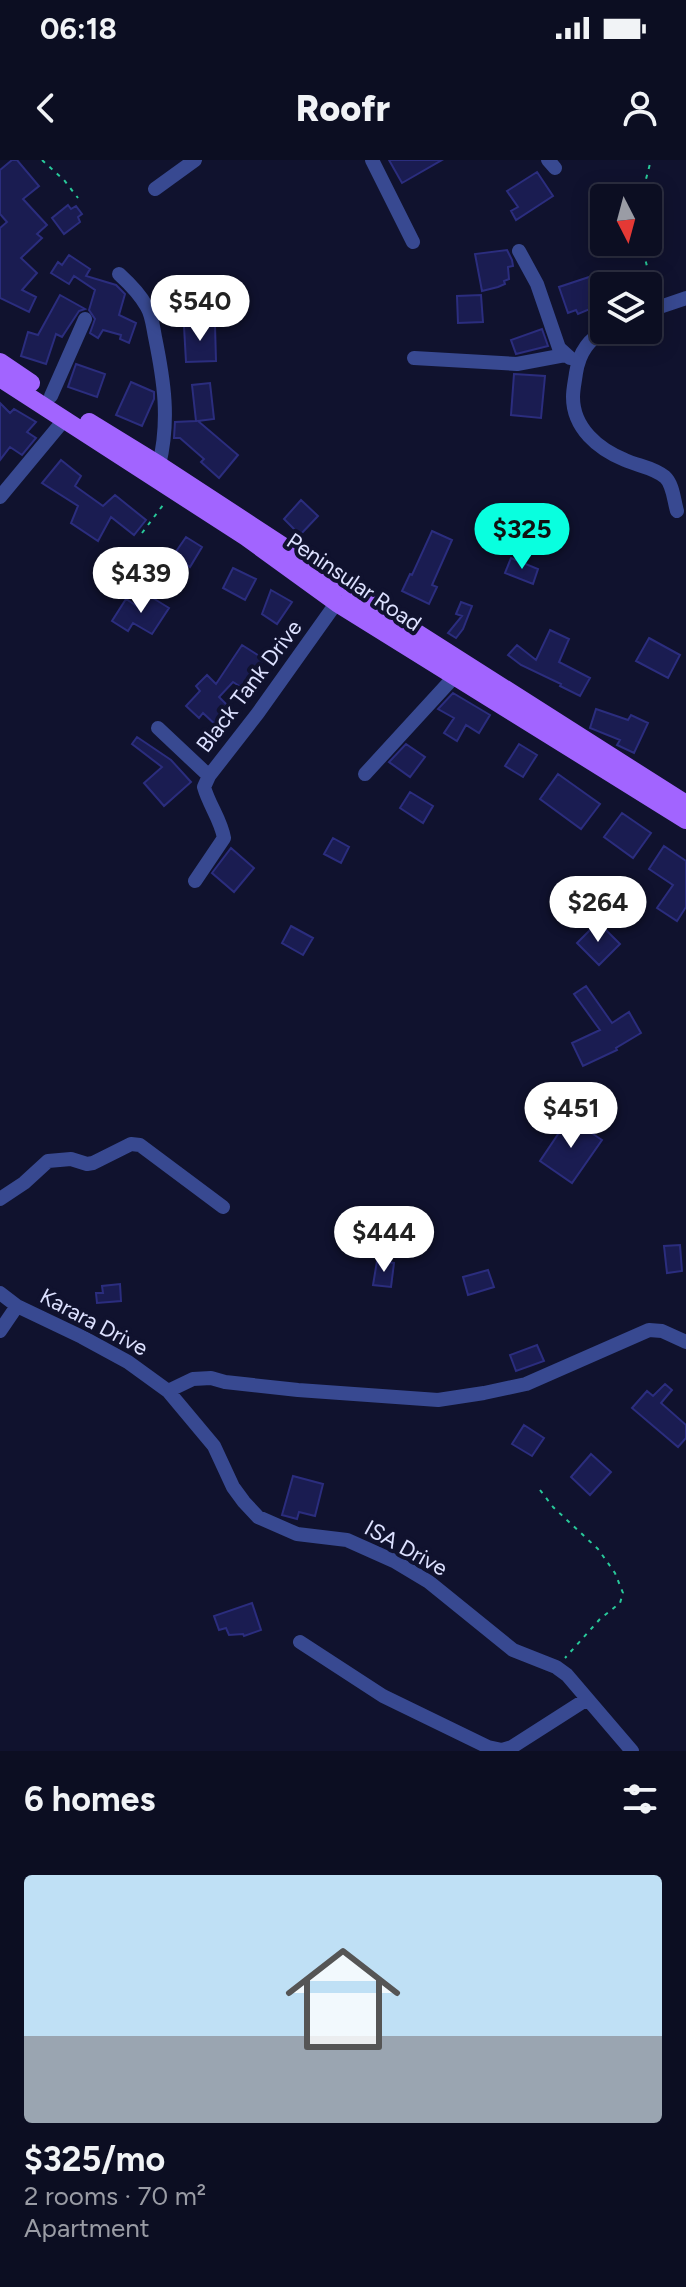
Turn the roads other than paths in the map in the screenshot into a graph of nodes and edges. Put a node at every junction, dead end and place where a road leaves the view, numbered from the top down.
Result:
1 (195, 160) edge
2 (372, 160) edge
3 (155, 189) dead end
4 (413, 242) dead end
5 (519, 251) dead end
6 (119, 274) dead end
7 (686, 298) edge
8 (662, 306) edge
9 (85, 319) dead end
10 (590, 343) edge
11 (414, 358) dead end
12 (571, 358) junction
13 (0, 362) edge
14 (0, 378) edge
15 (51, 396) junction
16 (64, 420) junction
17 (159, 465) junction
18 (0, 497) edge
19 (677, 511) dead end
20 (342, 596) junction
21 (454, 677) junction
22 (158, 728) dead end
23 (365, 774) dead end
24 (209, 776) junction
25 (686, 804) edge
26 (686, 820) edge
27 (195, 881) dead end
28 (0, 1199) edge
29 (223, 1207) dead end
30 (0, 1293) edge
31 (17, 1306) junction
32 (0, 1331) edge
33 (686, 1342) edge
34 (168, 1391) junction
35 (300, 1642) dead end
36 (587, 1699) junction
37 (632, 1751) edge

1 - 3 street
2 - 4 street
5 - 12 street
6 - 17 street
7 - 8 street
9 - 15 street
10 - 12 street
11 - 12 street
12 - 19 street
13 - 15 main road, Peninsular Road
14 - 16 main road, Peninsular Road
15 - 17 main road, Peninsular Road
16 - 18 street
16 - 20 main road, Peninsular Road
17 - 20 main road, Peninsular Road
20 - 21 main road, Peninsular Road
20 - 24 street, Black Tank Drive
20 - 25 main road, Peninsular Road
21 - 23 street
21 - 26 main road, Peninsular Road
22 - 24 street
24 - 27 street, Black Tank Drive
28 - 29 street
30 - 31 street, Karara Drive
31 - 32 street
31 - 34 street, Karara Drive
33 - 34 street
34 - 36 street, ISA Drive
35 - 36 street
36 - 37 street, ISA Drive

